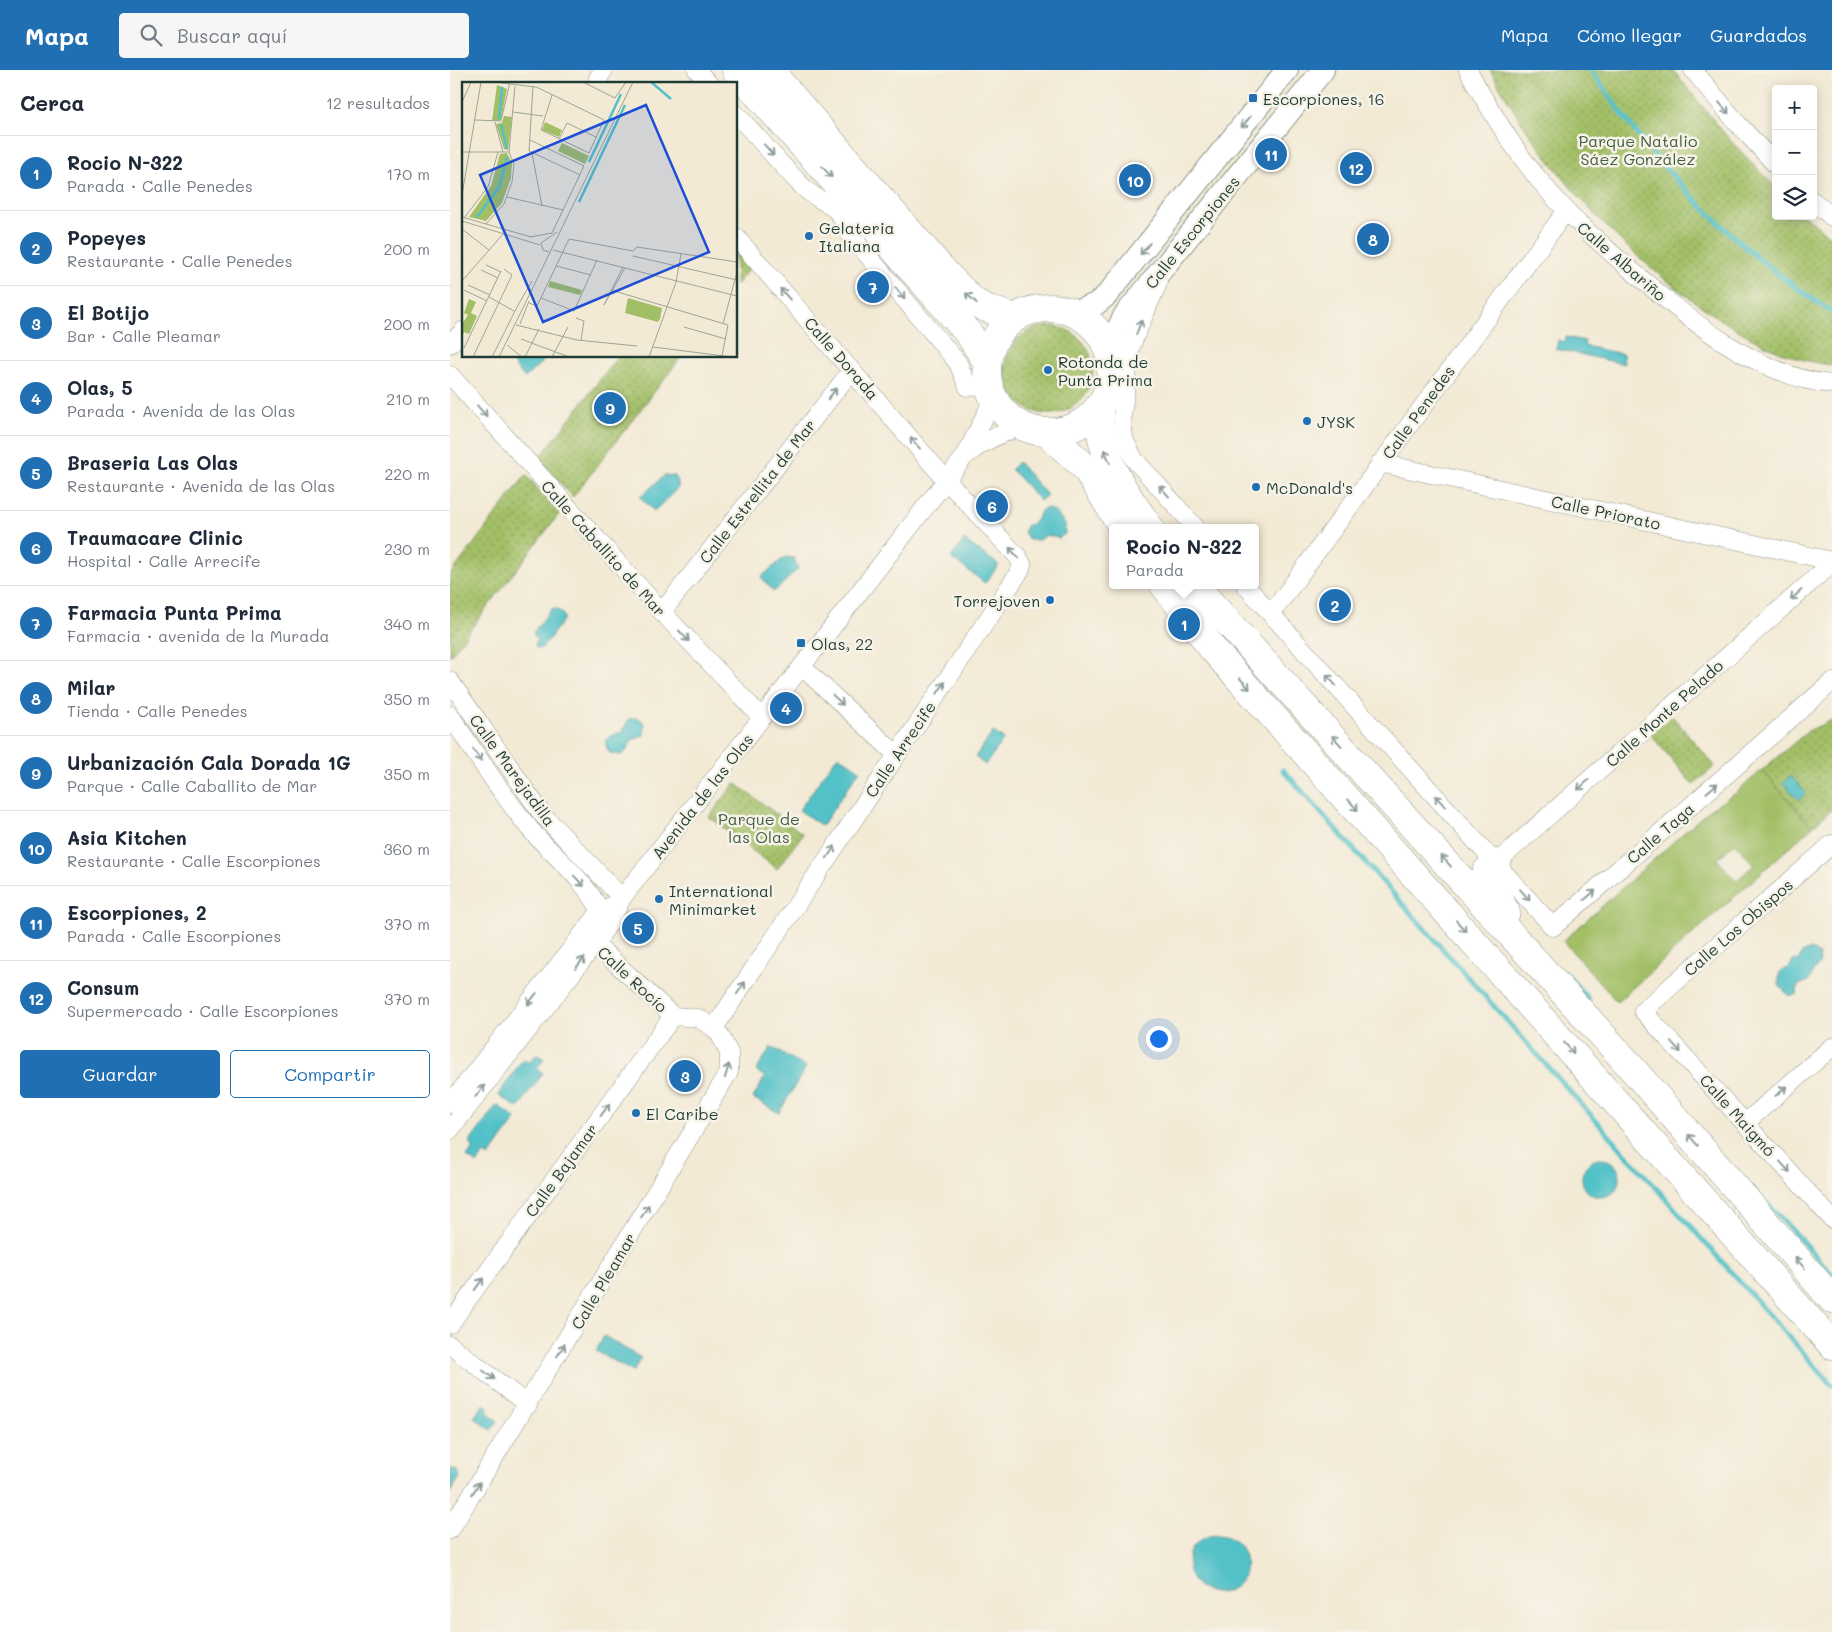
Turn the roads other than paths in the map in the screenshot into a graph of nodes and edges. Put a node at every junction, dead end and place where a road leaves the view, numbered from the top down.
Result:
1 (604, 70) edge
2 (697, 70) edge
3 (736, 70) edge
4 (769, 70) edge
5 (788, 70) edge
6 (1287, 70) edge
7 (1323, 70) edge
8 (1468, 70) edge
9 (1693, 70) edge
10 (599, 82) edge
11 (707, 82) edge
12 (738, 116) edge
13 (815, 120) junction
14 (1772, 161) edge
15 (1817, 204) edge
16 (1566, 211) junction
17 (1832, 217) edge
18 (738, 239) edge
19 (1168, 261) junction
20 (1073, 313) junction
21 (1015, 318) junction
22 (462, 332) edge
23 (450, 344) edge
24 (1108, 354) junction
25 (852, 370) junction
26 (450, 374) edge
27 (990, 381) junction
28 (1832, 384) edge
29 (1099, 406) junction
30 (1035, 429) junction
31 (966, 456) junction
32 (1380, 463) junction
33 (946, 480) junction
34 (1121, 524) edge
35 (1148, 524) edge
36 (1192, 524) edge
37 (1832, 562) edge
38 (1167, 589) edge
39 (1198, 589) edge
40 (1249, 589) edge
41 (662, 612) junction
42 (1271, 614) junction
43 (802, 667) junction
44 (450, 682) edge
45 (1832, 682) edge
46 (450, 715) edge
47 (762, 718) junction
48 (476, 720) junction
49 (456, 737) edge
50 (897, 755) junction
51 (1832, 844) edge
52 (1496, 863) junction
53 (622, 898) junction
54 (601, 912) junction
55 (589, 938) junction
56 (1550, 978) junction
57 (1643, 1010) joint
58 (673, 1016) junction
59 (714, 1028) junction
60 (1832, 1047) edge
61 (450, 1104) edge
62 (1745, 1123) junction
63 (450, 1130) edge
64 (1832, 1220) edge
65 (1832, 1300) edge
66 (450, 1324) edge
67 (450, 1345) edge
68 (1832, 1345) edge
69 (528, 1405) junction
70 (450, 1530) edge

1 - 10 street
2 - 11 street
3 -> 27 highway
4 - 13 highway
5 - 13 highway
6 -> 20 street, Calle Escorpiones
7 - 19 street, Calle Escorpiones
8 - 16 street, Calle Albariño
9 -> 14 street
12 -> 27 street
21 -> 13 highway
15 - 17 street
16 - 28 street, Calle Albariño
16 - 32 street, Calle Penedes
25 -> 18 street, Calle Dorada
19 - 24 street, Calle Escorpiones
36 -> 19 street
20 - 21 highway
20 - 24 highway
21 - 27 highway
22 - 23 street
24 - 29 highway
33 -> 25 street, Calle Dorada
41 -> 25 street, Calle Estrellita de Mar
26 -> 41 street, Calle Caballito de Mar
27 - 30 highway
27 - 31 street, Avenida de las Olas
29 - 30 highway
35 -> 29 highway
30 - 31 street, Avenida de las Olas
30 - 34 highway
31 - 33 street, Avenida de las Olas
32 - 37 street, Calle Priorato
32 - 42 street, Calle Penedes
33 - 43 street, Avenida de las Olas
50 -> 33 street, Calle Arrecife
37 -> 52 street, Calle Monte Pelado
38 -> 68 highway
56 -> 39 highway
40 - 42 street
41 -> 47 street, Calle Caballito de Mar
52 -> 42 street
43 - 47 street, Avenida de las Olas
43 -> 50 street
44 - 48 street, Calle Marejadilla
52 -> 45 street, Calle Taga
46 - 49 street, Calle Marejadilla
47 - 53 street, Avenida de las Olas
48 - 49 street
48 - 53 street, Calle Marejadilla
49 -> 54 street, Calle Marejadilla
59 -> 50 street, Calle Arrecife
51 - 57 street, Calle Los Obispos
52 - 56 highway
53 - 54 street, Avenida de las Olas
53 - 55 street, Avenida de las Olas
54 - 55 street, Avenida de las Olas
55 - 58 street, Calle Rocío
55 -> 61 street, Avenida de las Olas
63 -> 55 street, Avenida de las Olas
65 -> 56 highway
57 -> 62 street, Calle Maigmó
58 - 59 street, Calle Rocío
66 -> 58 street, Calle Bajamar
69 -> 59 street, Calle Pleamar
62 -> 60 street
62 -> 64 street, Calle Maigmó
67 -> 69 street
70 -> 69 street, Calle Pleamar

